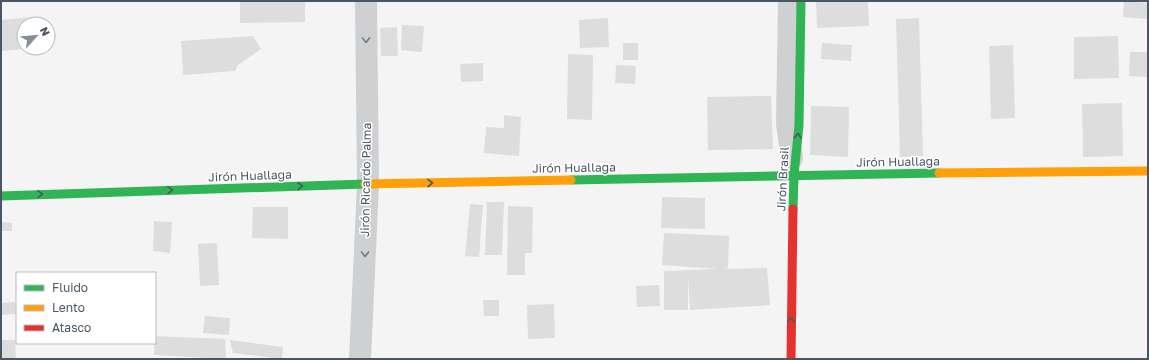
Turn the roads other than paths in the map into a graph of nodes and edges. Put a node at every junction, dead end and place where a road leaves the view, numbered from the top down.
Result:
1 (366, 1) edge
2 (789, 1) edge
3 (801, 1) edge
4 (1148, 171) edge
5 (794, 175) junction
6 (368, 184) junction
7 (1, 196) edge
8 (360, 359) edge
9 (791, 359) edge

1 -> 6 street, Jirón Ricardo Palma
2 - 5 street
5 -> 3 main road, Jirón Brasil
4 - 5 main road, Jirón Huallaga
6 -> 5 main road, Jirón Huallaga
9 -> 5 main road, Jirón Brasil
7 -> 6 main road, Jirón Huallaga
6 -> 8 street, Jirón Ricardo Palma

